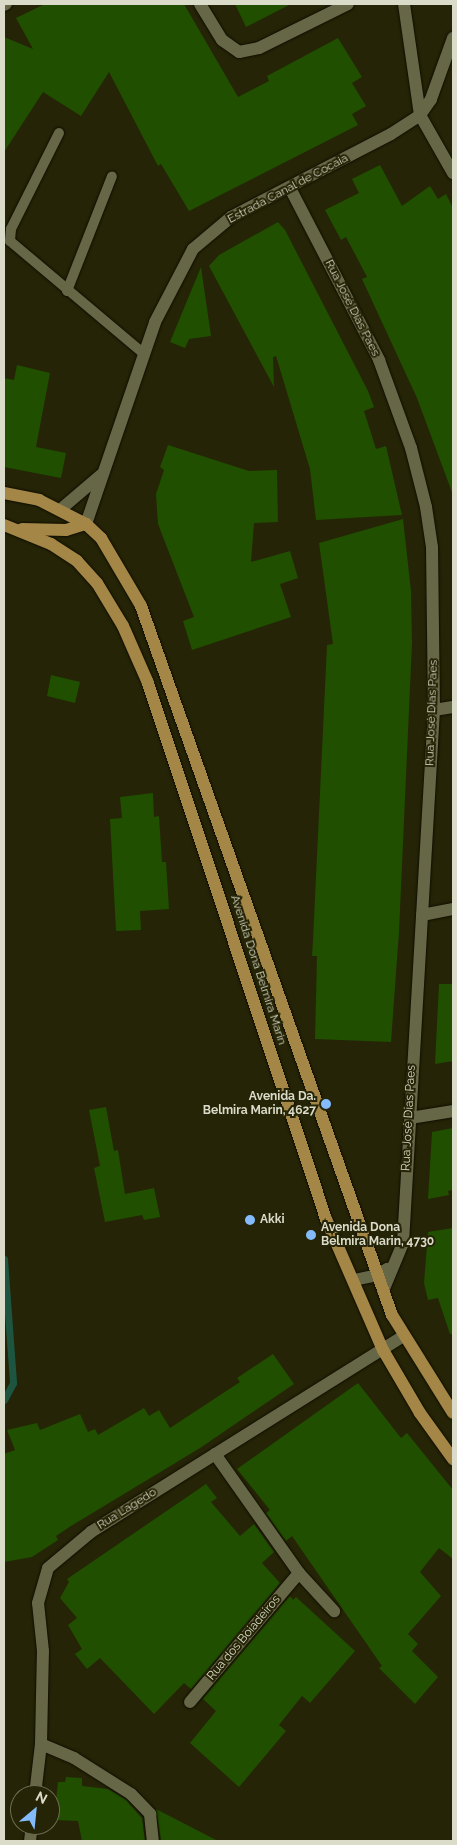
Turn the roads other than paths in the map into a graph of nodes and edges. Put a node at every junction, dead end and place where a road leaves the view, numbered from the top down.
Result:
1 (200, 4) edge
2 (348, 4) edge
3 (404, 4) edge
4 (453, 38) edge
5 (420, 115) junction
6 (59, 133) dead end
7 (453, 173) edge
8 (112, 176) dead end
9 (290, 188) junction
10 (7, 238) edge
11 (67, 291) junction
12 (144, 354) junction
13 (102, 473) junction
14 (4, 493) edge
15 (61, 509) junction
16 (86, 524) junction
17 (9, 527) edge
18 (453, 706) edge
19 (434, 710) junction
20 (453, 909) edge
21 (422, 915) junction
22 (453, 1111) edge
23 (410, 1118) junction
24 (393, 1265) junction
25 (377, 1275) junction
26 (354, 1280) junction
27 (383, 1291) junction
28 (404, 1336) junction
29 (383, 1350) junction
30 (453, 1413) edge
31 (214, 1454) junction
32 (453, 1459) edge
33 (299, 1573) junction
34 (334, 1611) dead end
35 (190, 1702) dead end
36 (41, 1744) junction
37 (36, 1785) edge
38 (152, 1841) edge

1 - 2 street
3 - 5 street
4 - 5 street, Estrada Canal de Cocaia
5 - 7 street
5 - 9 street, Estrada Canal de Cocaia
6 - 10 lane
8 - 11 lane
9 - 12 street, Estrada Canal de Cocaia
9 - 19 street, Rua José Dias Paes
10 - 11 lane
11 - 12 lane
12 - 13 street, Estrada Canal de Cocaia
13 - 15 street, Estrada Canal de Cocaia
13 - 16 street, Estrada Canal de Cocaia
14 - 15 main road, Avenida Dona Belmira Marin
15 - 16 main road, Avenida Dona Belmira Marin
16 - 17 main road
16 - 25 main road, Avenida Dona Belmira Marin
17 - 26 main road, Avenida Dona Belmira Marin
18 - 19 street
19 - 21 street, Rua José Dias Paes
20 - 21 street
21 - 23 street, Rua José Dias Paes
22 - 23 street
23 - 24 street, Rua José Dias Paes
24 - 25 street
24 - 27 street, Rua José Dias Paes
25 - 26 street
25 - 27 main road, Avenida Dona Belmira Marin
26 - 29 main road, Avenida Dona Belmira Marin
27 - 28 main road, Avenida Dona Belmira Marin
28 - 29 street, Rua Lagedo
28 - 30 main road, Avenida Dona Belmira Marin
29 - 31 street, Rua Lagedo
29 - 32 main road, Avenida Dona Belmira Marin
31 - 33 street
31 - 36 street, Rua Lagedo
33 - 34 street
33 - 35 street, Rua dos Boiadeiros
36 - 37 street, Rua Lagedo
36 - 38 street

